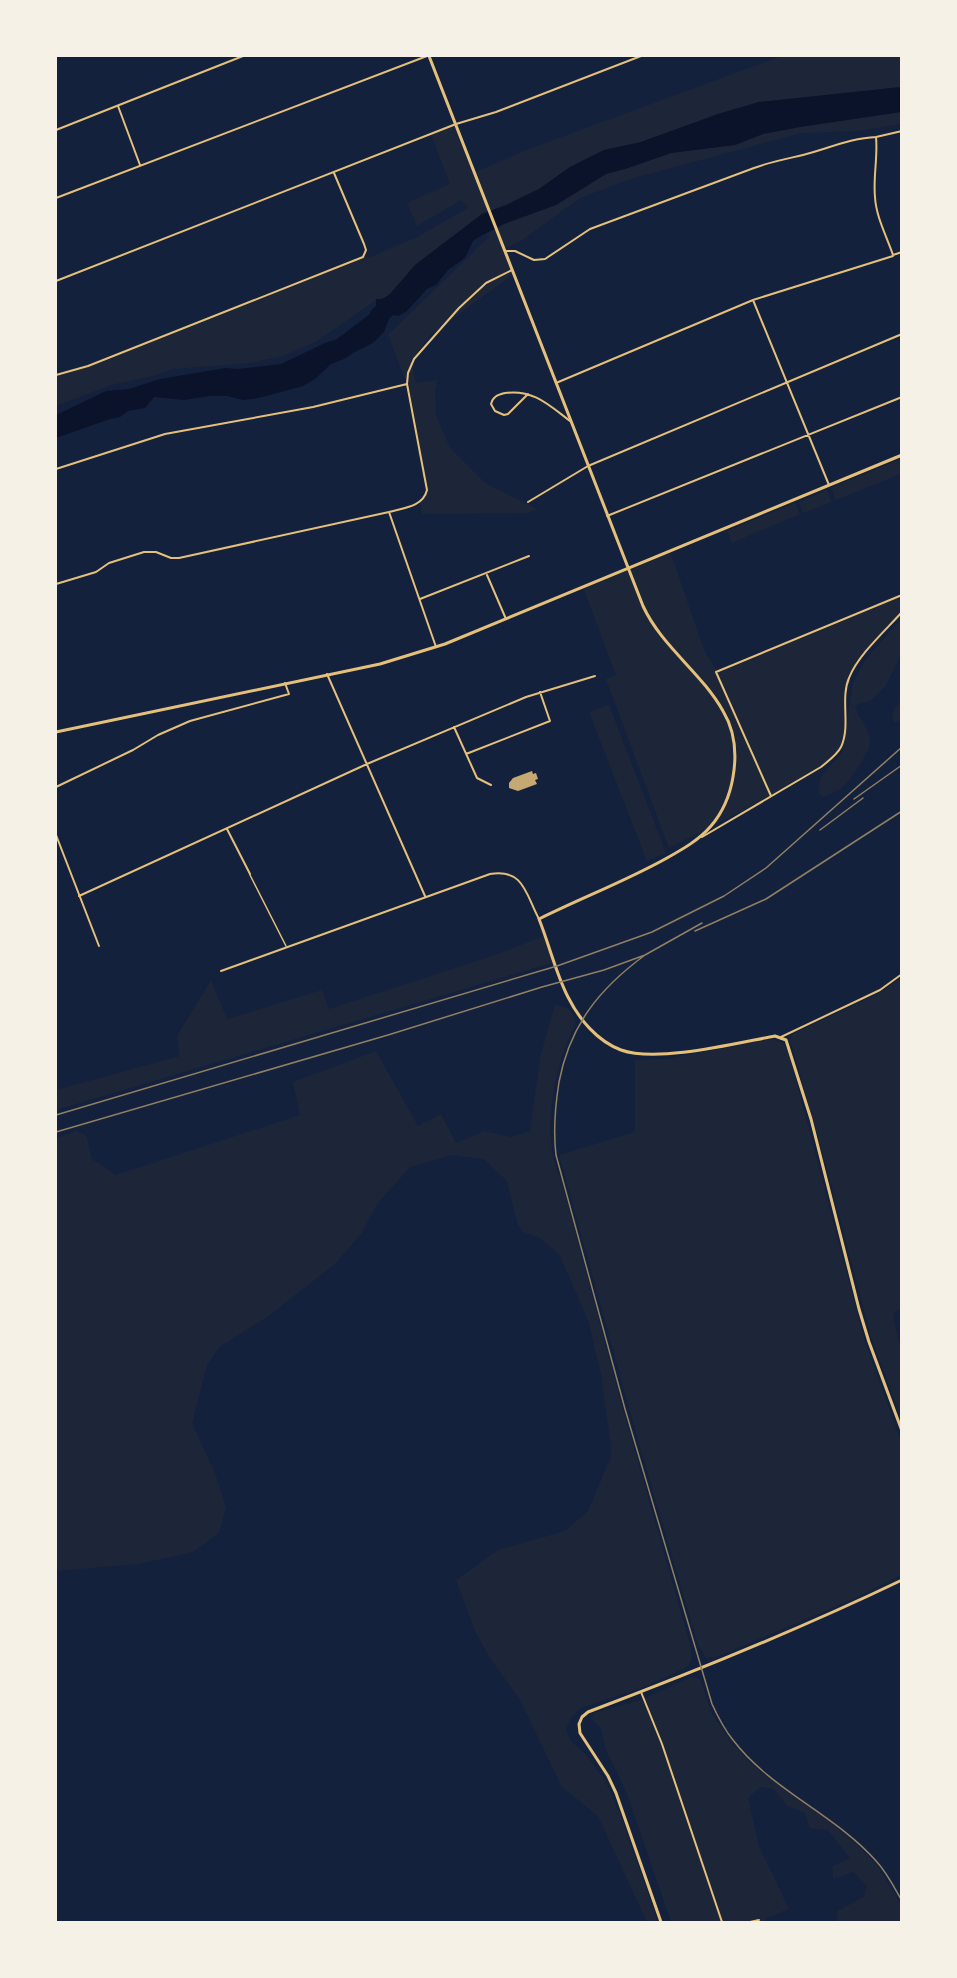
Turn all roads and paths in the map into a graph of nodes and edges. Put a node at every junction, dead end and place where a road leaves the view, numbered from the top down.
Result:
1 (243, 56) edge
2 (428, 56) edge
3 (641, 56) edge
4 (118, 105) junction
5 (456, 124) junction
6 (56, 130) edge
7 (902, 131) edge
8 (876, 137) junction
9 (140, 165) junction
10 (334, 172) junction
11 (56, 198) edge
12 (504, 250) junction
13 (902, 252) edge
14 (893, 255) junction
15 (512, 270) junction
16 (56, 281) edge
17 (753, 300) junction
18 (902, 334) edge
19 (56, 375) edge
20 (788, 382) junction
21 (556, 383) junction
22 (406, 384) junction
23 (528, 394) junction
24 (902, 397) edge
25 (572, 423) junction
26 (809, 436) junction
27 (902, 455) edge
28 (588, 466) junction
29 (56, 470) edge
30 (829, 485) junction
31 (528, 502) dead end
32 (389, 512) junction
33 (607, 516) junction
34 (529, 556) dead end
35 (627, 569) junction
36 (486, 574) junction
37 (56, 584) edge
38 (902, 595) edge
39 (420, 599) junction
40 (902, 612) edge
41 (506, 619) junction
42 (436, 647) junction
43 (327, 674) junction
44 (595, 675) dead end
45 (285, 683) junction
46 (540, 693) junction
47 (454, 727) junction
48 (56, 732) edge
49 (466, 754) junction
50 (366, 764) junction
51 (491, 785) dead end
52 (56, 787) edge
53 (771, 796) junction
54 (227, 829) junction
55 (56, 835) edge
56 (696, 840) junction
57 (250, 874) joint
58 (79, 896) junction
59 (425, 897) junction
60 (539, 920) junction
61 (99, 946) dead end
62 (286, 946) junction
63 (221, 971) dead end
64 (902, 974) edge
65 (781, 1037) junction
66 (902, 1431) edge
67 (902, 1580) edge
68 (641, 1692) junction
69 (759, 1920) dead end
70 (662, 1923) edge
71 (722, 1923) edge
72 (750, 1923) edge

1 - 4 street
2 - 5 street
2 - 9 street
3 - 5 street
4 - 6 street
4 - 9 street
5 - 10 street
5 - 12 street
7 - 8 street
8 - 12 street
8 - 14 street
9 - 11 street
10 - 16 street
10 - 19 street
12 - 15 street
13 - 14 street
14 - 17 street
15 - 21 street
15 - 22 street
17 - 20 street
17 - 21 street
18 - 20 street
20 - 26 street
20 - 28 street
21 - 25 street
22 - 29 street
22 - 32 street
23 - 23 street
23 - 25 street
24 - 26 street
25 - 28 street
26 - 30 street
26 - 33 street
27 - 30 street
28 - 31 street
28 - 33 street
30 - 35 street
32 - 37 street
32 - 39 street
33 - 35 street
34 - 36 street
35 - 41 street
35 - 56 street
36 - 39 street
36 - 41 street
38 - 53 street
39 - 42 street
40 - 53 street
41 - 42 street
42 - 43 street
43 - 45 street
43 - 50 street
44 - 46 street
45 - 48 street
45 - 52 street
46 - 47 street
46 - 49 street
47 - 49 street
47 - 50 street
49 - 51 street
50 - 54 street
50 - 59 street
53 - 56 street
54 - 57 street
54 - 58 street
55 - 58 street
56 - 60 street
57 - 62 street
58 - 61 street
59 - 60 street
59 - 62 street
60 - 65 street
62 - 63 street
64 - 65 street
65 - 66 street
67 - 68 street
68 - 70 street
68 - 71 street
69 - 72 street

